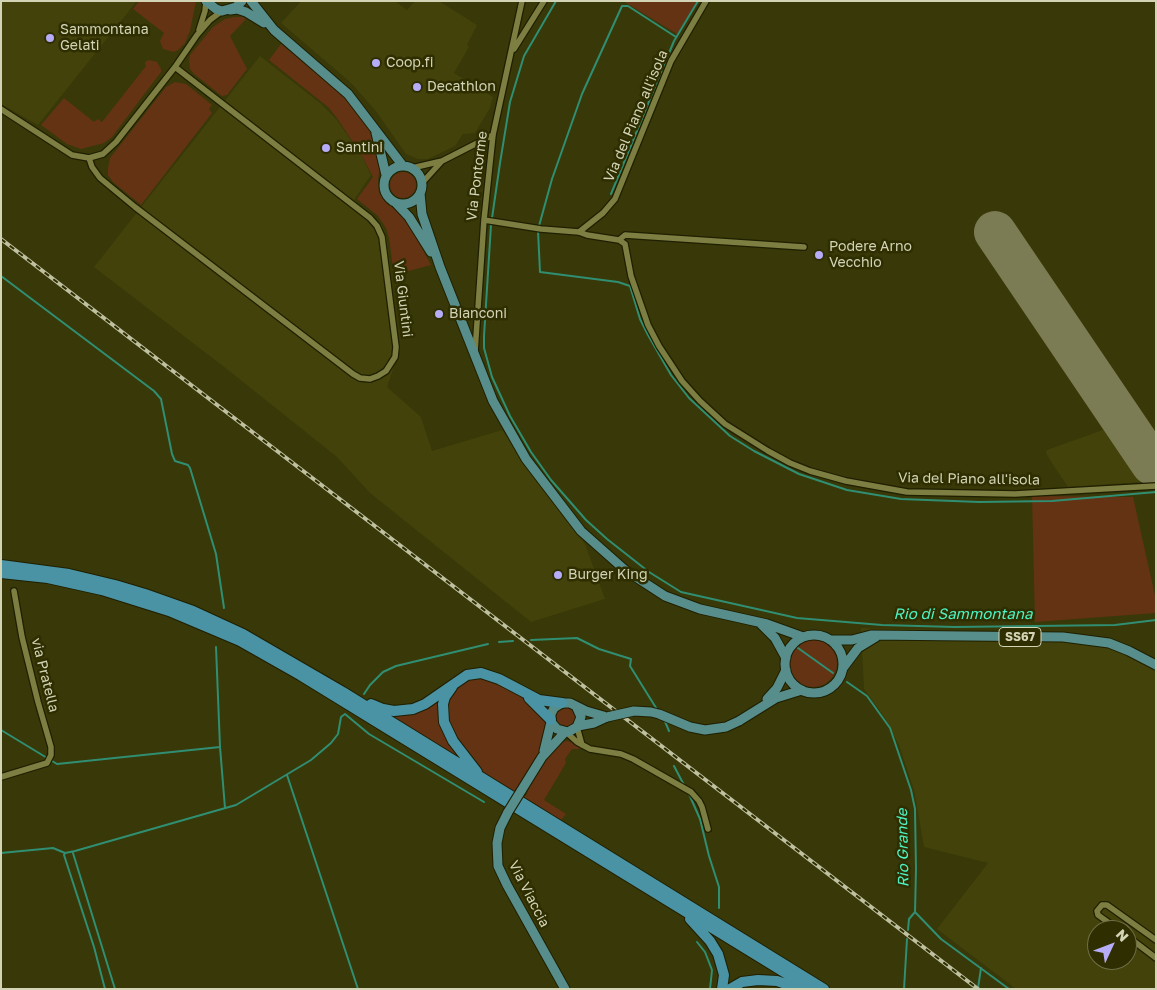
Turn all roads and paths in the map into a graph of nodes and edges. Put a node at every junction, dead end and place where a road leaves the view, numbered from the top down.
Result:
1 (206, 1) edge
2 (242, 1) edge
3 (251, 1) edge
4 (522, 1) edge
5 (544, 1) edge
6 (706, 1) edge
7 (226, 10) junction
8 (274, 30) junction
9 (197, 35) junction
10 (511, 53) junction
11 (175, 67) junction
12 (1, 109) edge
13 (374, 128) junction
14 (493, 135) junction
15 (89, 158) junction
16 (442, 161) junction
17 (408, 167) junction
18 (386, 176) junction
19 (422, 183) junction
20 (420, 193) junction
21 (395, 202) junction
22 (489, 221) junction
23 (579, 232) junction
24 (619, 240) junction
25 (804, 247) dead end
26 (440, 267) junction
27 (475, 356) junction
28 (1156, 486) edge
29 (1, 565) edge
30 (1, 573) edge
31 (14, 592) dead end
32 (756, 621) junction
33 (878, 636) junction
34 (804, 637) junction
35 (830, 640) junction
36 (786, 658) junction
37 (1156, 665) edge
38 (842, 668) junction
39 (786, 670) junction
40 (454, 684) junction
41 (516, 689) junction
42 (802, 690) junction
43 (343, 692) junction
44 (562, 703) junction
45 (576, 706) junction
46 (758, 708) junction
47 (607, 717) junction
48 (551, 721) junction
49 (577, 727) junction
50 (566, 732) junction
51 (582, 745) junction
52 (542, 757) junction
53 (1, 777) edge
54 (482, 779) junction
55 (708, 830) dead end
56 (681, 909) junction
57 (1106, 920) edge
58 (1128, 920) edge
59 (1137, 926) edge
60 (1156, 940) edge
61 (1137, 944) edge
62 (1156, 958) edge
63 (565, 989) edge
64 (722, 989) edge
65 (730, 989) edge
66 (800, 989) edge
67 (811, 989) edge
68 (824, 989) edge

1 - 7 main road
1 - 9 street
2 - 7 main road
3 - 8 main road
4 - 10 street, Via Pontorme
5 - 10 street
6 - 23 street, Via del Piano all'isola
7 - 8 main road
7 - 9 street
8 - 13 main road
9 - 11 street
10 - 14 street, Via Pontorme
11 - 15 street
11 - 15 street, Via Giuntini
12 - 15 street
13 - 17 main road
13 - 18 main road
14 - 16 street
14 - 22 street, Via Pontorme
16 - 17 street
16 - 19 street
17 - 18 main road
17 - 19 main road
18 - 21 main road
19 - 20 main road
20 - 21 main road
20 - 26 main road
21 - 26 main road
22 - 23 street
22 - 27 street, Via Pontorme
23 - 24 street
24 - 25 street
24 - 28 street, Via del Piano all'isola
26 - 27 main road
27 - 32 main road, SS67
29 - 43 highway
30 - 56 highway
31 - 53 street, via Pratella
32 - 34 main road, SS67
32 - 36 main road, SS67
33 - 35 main road, SS67
33 - 37 main road, SS67
33 - 38 main road
34 - 35 main road, SS67
34 - 36 main road
35 - 38 main road
36 - 39 main road
38 - 42 main road
39 - 42 main road
39 - 46 main road
40 - 41 highway
40 - 43 highway
40 - 54 highway
41 - 44 highway
41 - 48 highway
42 - 46 main road
43 - 54 highway
44 - 45 main road
44 - 48 main road
45 - 47 main road
45 - 49 main road
46 - 47 main road, bridge
47 - 49 main road
48 - 50 main road
48 - 52 main road
49 - 50 main road
49 - 51 street
50 - 51 street
50 - 52 main road
51 - 55 street
52 - 63 main road, Via Viaccia, bridge
54 - 68 highway
56 - 64 highway
56 - 67 highway
57 - 58 street
59 - 60 street
61 - 62 street
65 - 66 highway

